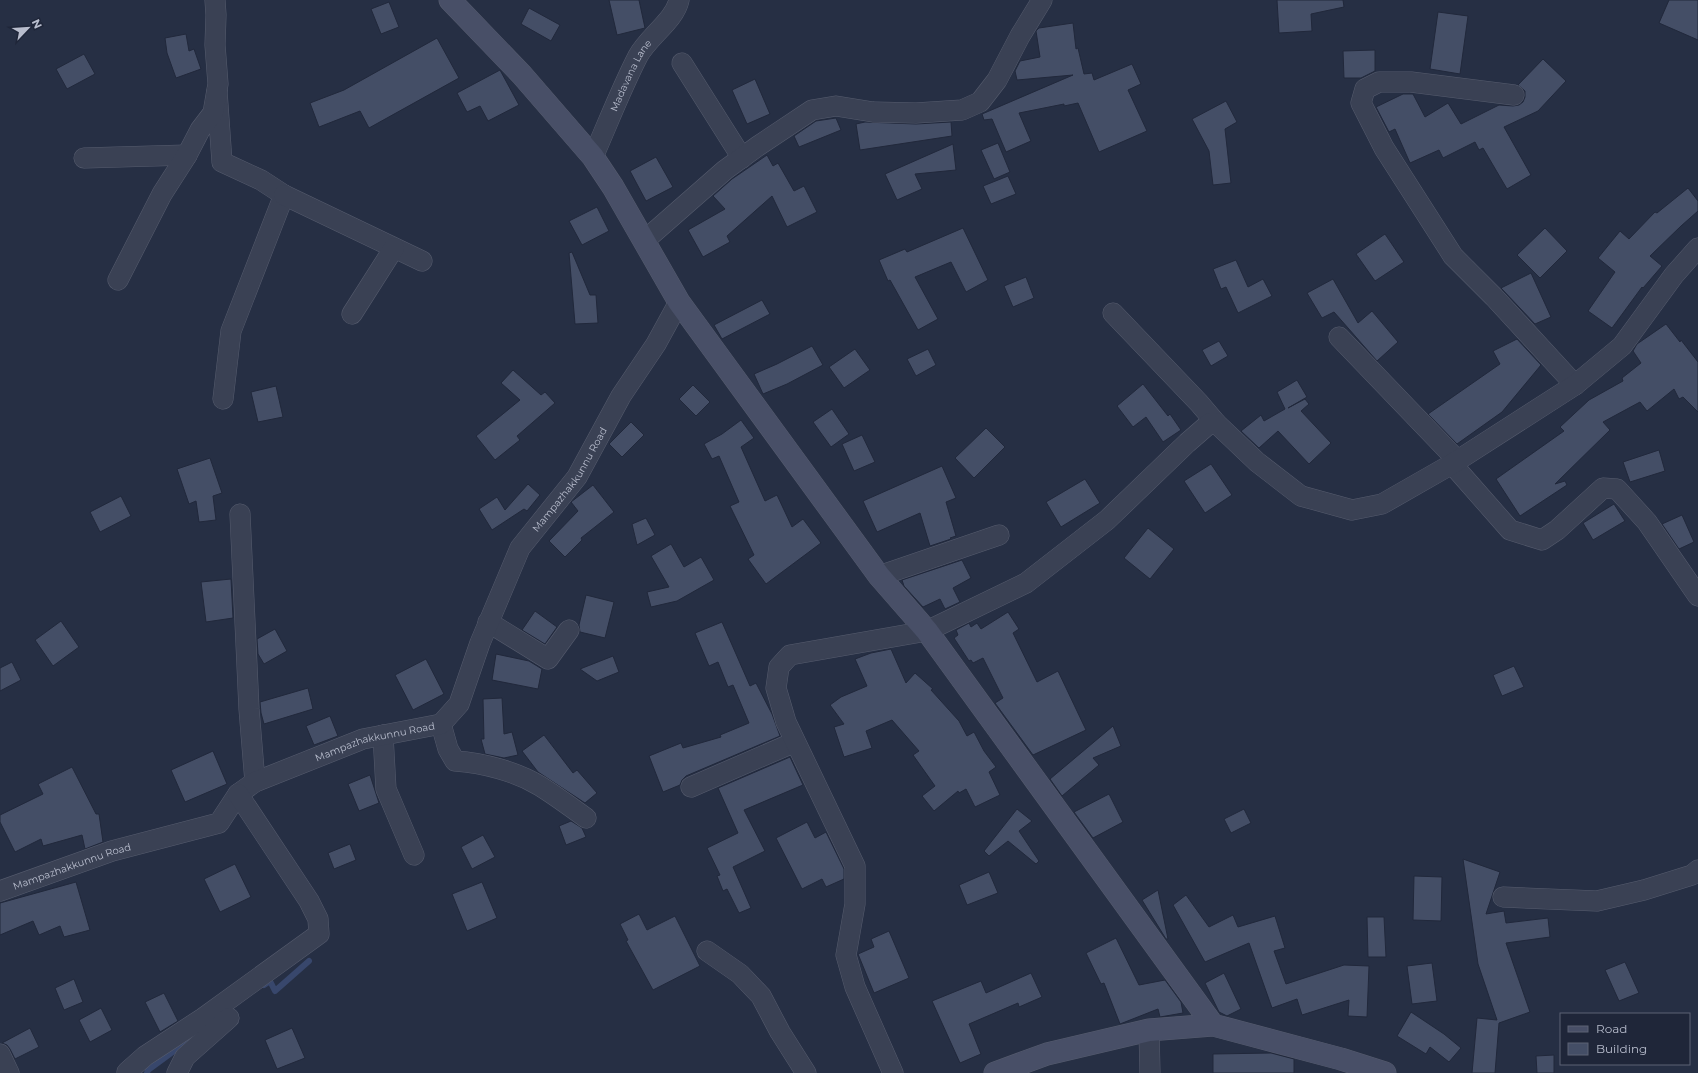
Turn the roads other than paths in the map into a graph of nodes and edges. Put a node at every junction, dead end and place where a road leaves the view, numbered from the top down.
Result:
1 (214, 0) edge
2 (450, 0) edge
3 (679, 0) edge
4 (1042, 0) edge
5 (682, 62) dead end
6 (217, 91) junction
7 (1514, 95) dead end
8 (187, 155) junction
9 (593, 157) junction
10 (84, 158) dead end
11 (742, 158) junction
12 (284, 195) junction
13 (644, 241) junction
14 (394, 248) junction
15 (1698, 248) edge
16 (422, 261) dead end
17 (118, 280) dead end
18 (679, 302) junction
19 (1113, 313) dead end
20 (352, 314) dead end
21 (1339, 337) dead end
22 (1576, 385) junction
23 (223, 399) dead end
24 (1216, 423) junction
25 (1455, 462) junction
26 (240, 514) dead end
27 (999, 535) dead end
28 (880, 576) junction
29 (1698, 596) edge
30 (488, 622) junction
31 (569, 630) dead end
32 (927, 631) junction
33 (441, 724) junction
34 (383, 735) junction
35 (795, 742) junction
36 (255, 782) junction
37 (691, 787) dead end
38 (238, 794) junction
39 (586, 818) dead end
40 (414, 855) dead end
41 (1698, 870) edge
42 (0, 891) edge
43 (1503, 897) dead end
44 (707, 950) dead end
45 (229, 1018) dead end
46 (1213, 1025) junction
47 (1149, 1030) junction
48 (0, 1054) edge
49 (127, 1072) dead end
50 (9, 1073) edge
51 (177, 1073) edge
52 (806, 1073) edge
53 (893, 1073) edge
54 (995, 1073) edge
55 (1150, 1073) edge
56 (1385, 1073) edge

1 - 6 street
2 - 9 street
3 - 9 street, Madavana Lane
4 - 11 street
5 - 11 street
6 - 8 street
6 - 12 street
7 - 22 street
8 - 10 street
8 - 17 street
9 - 13 street
11 - 13 street
12 - 14 street
12 - 23 street
13 - 18 street
14 - 16 street
14 - 20 street
15 - 22 street
18 - 28 street
18 - 30 street, Mampazhakkunnu Road
19 - 24 street
21 - 25 street
22 - 25 street
24 - 25 street
24 - 32 street
25 - 29 street
26 - 36 street
27 - 28 street
28 - 32 street
30 - 31 street
30 - 33 street, Mampazhakkunnu Road
32 - 35 street
32 - 46 street
33 - 34 street, Mampazhakkunnu Road
33 - 39 street
34 - 36 street, Mampazhakkunnu Road
34 - 40 street
35 - 37 street
35 - 53 street
36 - 38 street, Mampazhakkunnu Road
38 - 42 street, Mampazhakkunnu Road
38 - 49 street
41 - 43 street
44 - 52 street
45 - 51 street
46 - 47 street
46 - 56 street
47 - 54 street
47 - 55 street
48 - 50 street

